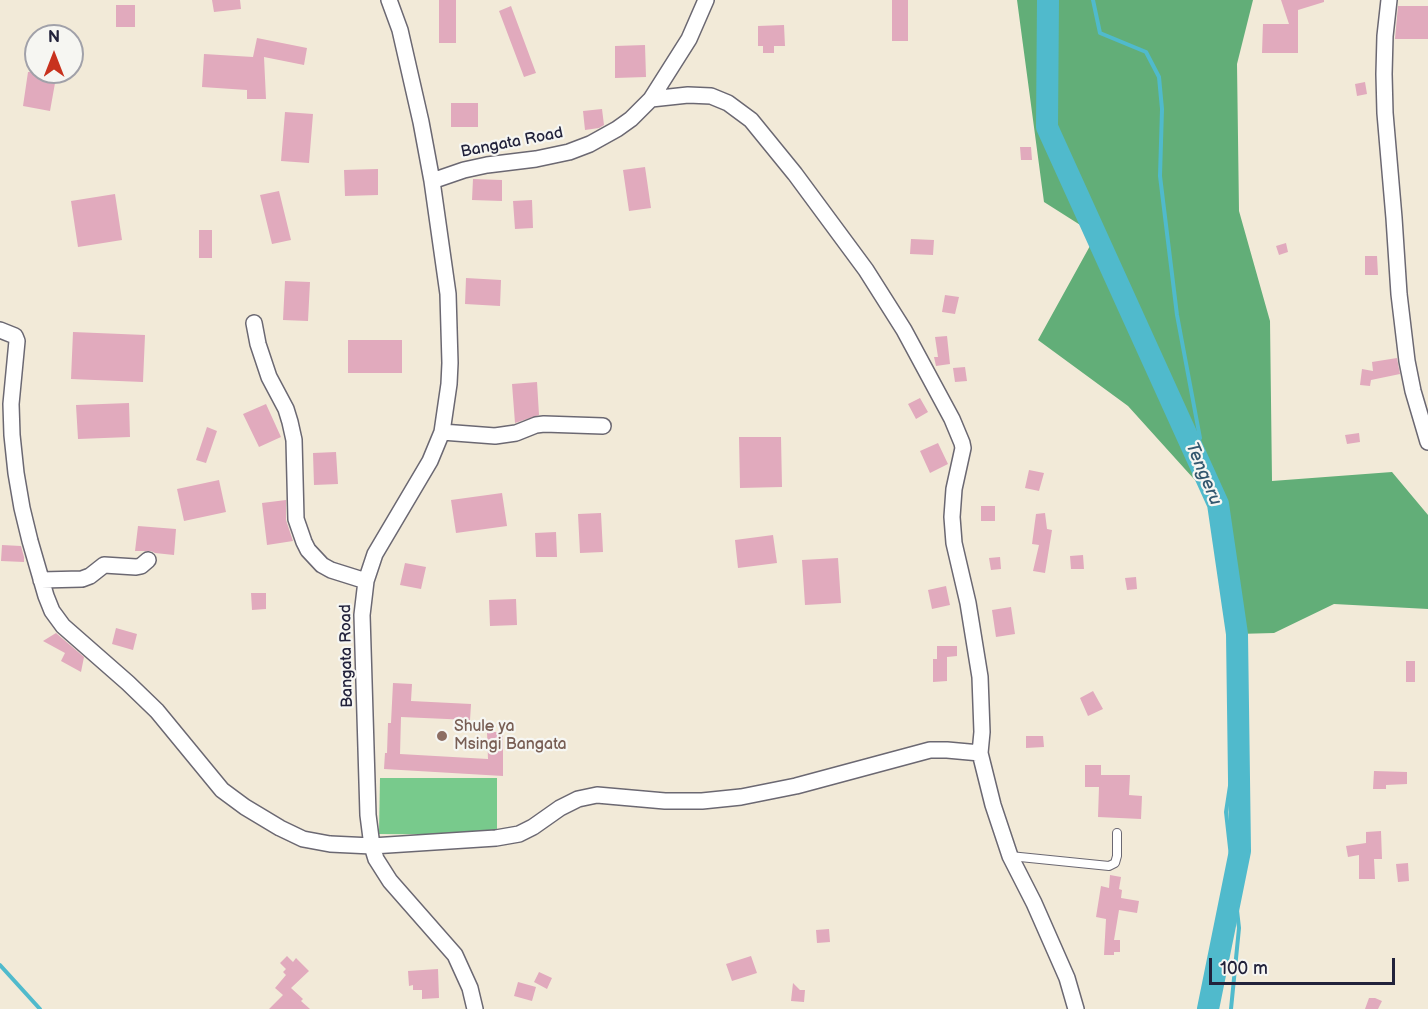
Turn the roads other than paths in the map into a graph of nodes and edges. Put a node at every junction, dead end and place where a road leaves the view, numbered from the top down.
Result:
1 (390, 0) edge
2 (706, 0) edge
3 (1389, 0) edge
4 (651, 99) junction
5 (432, 181) junction
6 (254, 323) dead end
7 (0, 330) edge
8 (603, 426) dead end
9 (442, 432) junction
10 (1428, 442) edge
11 (148, 560) dead end
12 (41, 580) junction
13 (366, 581) junction
14 (980, 753) junction
15 (1117, 833) dead end
16 (372, 846) junction
17 (1010, 856) junction
18 (475, 1009) edge
19 (1076, 1009) edge

1 - 5 street, Bangata Road
2 - 4 street, Bangata Road
3 - 10 street
4 - 5 street, Bangata Road
4 - 14 street
5 - 9 street, Bangata Road
6 - 13 street
7 - 12 street
8 - 9 street
9 - 13 street, Bangata Road
11 - 12 street
12 - 16 street
13 - 16 street, Bangata Road
14 - 16 street
14 - 17 street
15 - 17 lane
16 - 18 street, Bangata Road
17 - 19 street

